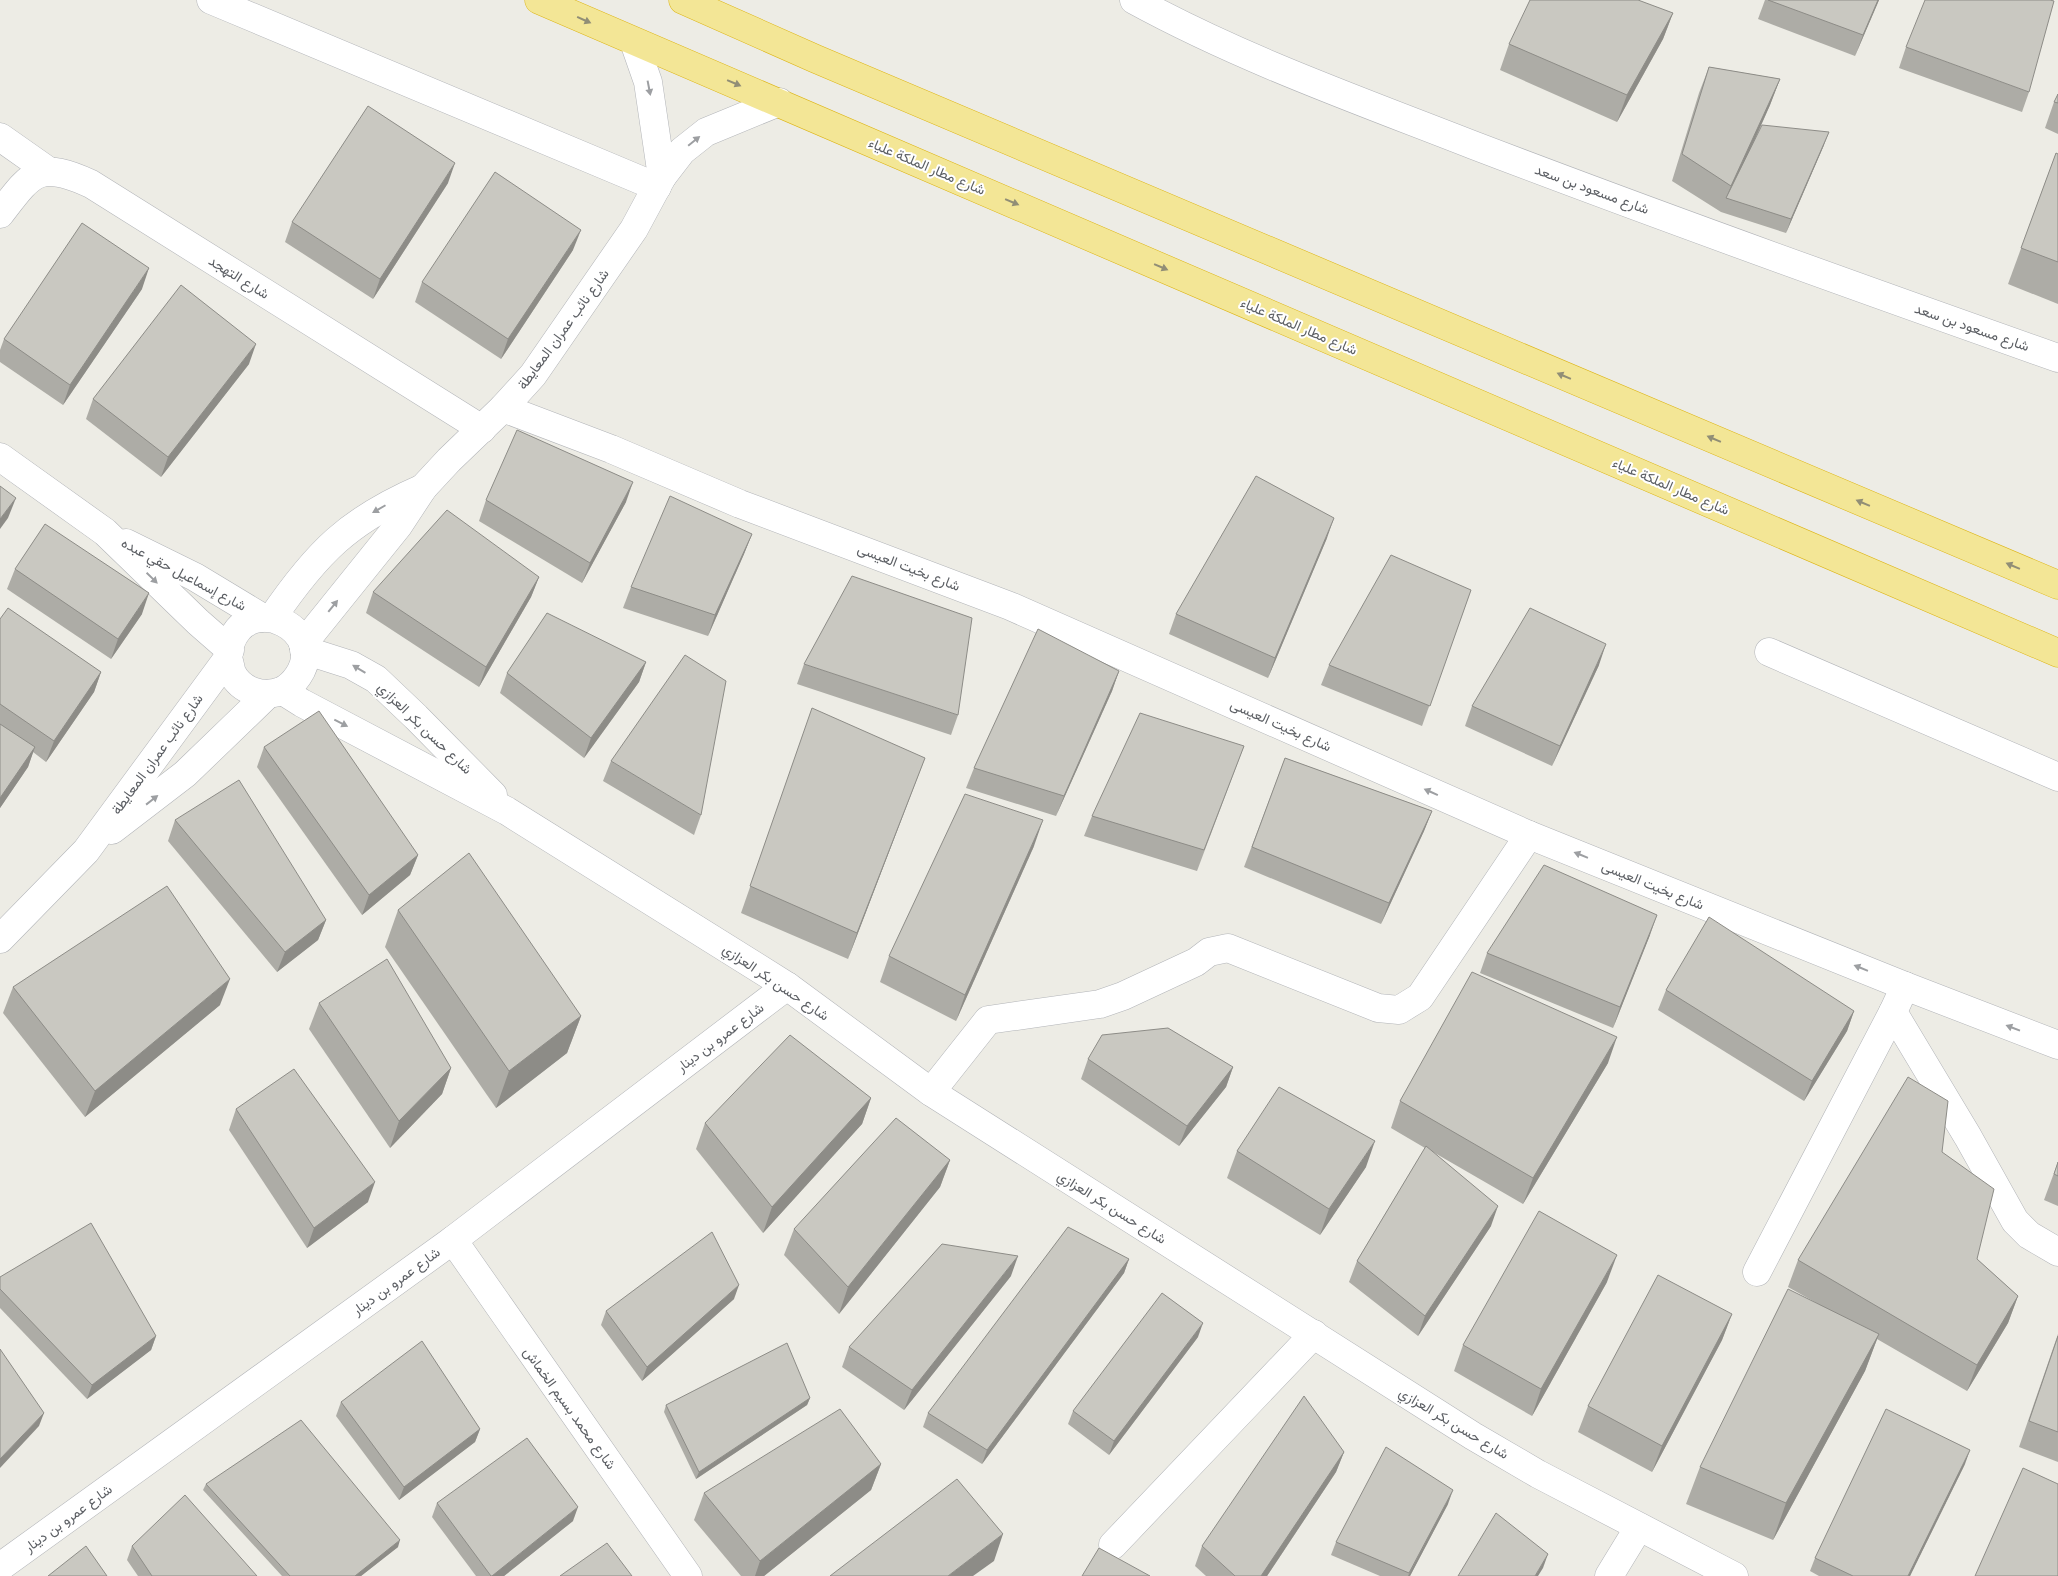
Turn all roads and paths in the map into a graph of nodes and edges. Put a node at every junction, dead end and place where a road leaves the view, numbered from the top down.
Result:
1 (211, 0) edge
2 (540, 0) edge
3 (683, 0) edge
4 (1134, 0) edge
5 (634, 42) junction
6 (779, 102) junction
7 (0, 137) edge
8 (47, 170) junction
9 (659, 182) junction
10 (0, 214) edge
11 (2058, 358) edge
12 (503, 408) junction
13 (482, 429) junction
14 (0, 457) edge
15 (423, 488) junction
16 (105, 532) junction
17 (2052, 579) edge
18 (267, 618) junction
19 (303, 647) junction
20 (1769, 652) dead end
21 (2058, 653) edge
22 (229, 654) junction
23 (275, 693) junction
24 (2058, 777) edge
25 (508, 811) junction
26 (1529, 835) junction
27 (86, 851) junction
28 (0, 939) edge
29 (786, 986) junction
30 (1905, 986) junction
31 (1893, 1012) junction
32 (2058, 1045) edge
33 (931, 1092) junction
34 (453, 1240) junction
35 (2058, 1252) edge
36 (1757, 1272) dead end
37 (1314, 1334) junction
38 (1640, 1527) junction
39 (1113, 1545) dead end
40 (0, 1567) edge
41 (688, 1576) edge
42 (1609, 1576) edge
43 (1734, 1576) edge

1 - 9 street
2 -> 5 highway, شارع مطار الملكة علياء
17 -> 3 highway
4 - 11 street, شارع مسعود بن سعد
5 -> 6 highway, شارع مطار الملكة علياء
5 -> 9 street
9 -> 6 street, شارع نائب عمران المعايطة
6 -> 21 highway, شارع مطار الملكة علياء
7 - 8 street
8 - 10 street
8 - 13 street, شارع التهجد
9 - 12 street, شارع نائب عمران المعايطة
12 - 13 street, شارع نائب عمران المعايطة
26 -> 12 street, شارع بخيت العيسى
13 - 15 street, شارع نائب عمران المعايطة
14 - 16 street, شارع إسماعيل حقي عبده
15 -> 18 street, شارع نائب عمران المعايطة
19 -> 15 street, شارع نائب عمران المعايطة
16 - 18 street, شارع إسماعيل حقي عبده
16 -> 22 street, شارع إسماعيل حقي عبده
18 - 19 street
18 - 22 street
19 - 23 street
25 -> 19 street, شارع حسن بكر العزازي
20 - 24 street
22 - 23 street
22 - 27 street, شارع نائب عمران المعايطة
23 -> 25 street, شارع حسن بكر العزازي
27 -> 23 street, شارع نائب عمران المعايطة
25 - 29 street, شارع حسن بكر العزازي
30 -> 26 street, شارع بخيت العيسى
26 - 33 street
27 - 28 street, شارع نائب عمران المعايطة
29 - 33 street, شارع حسن بكر العزازي
29 - 34 street, شارع عمرو بن دينار
30 - 31 street
32 -> 30 street, شارع بخيت العيسى
31 - 35 street
31 - 36 street
33 - 37 street, شارع حسن بكر العزازي
34 - 40 street, شارع عمرو بن دينار
34 - 41 street, شارع محمد بسيم الخماش
37 - 38 street, شارع حسن بكر العزازي
37 - 39 street
38 - 42 street
38 - 43 street, شارع حسن بكر العزازي

